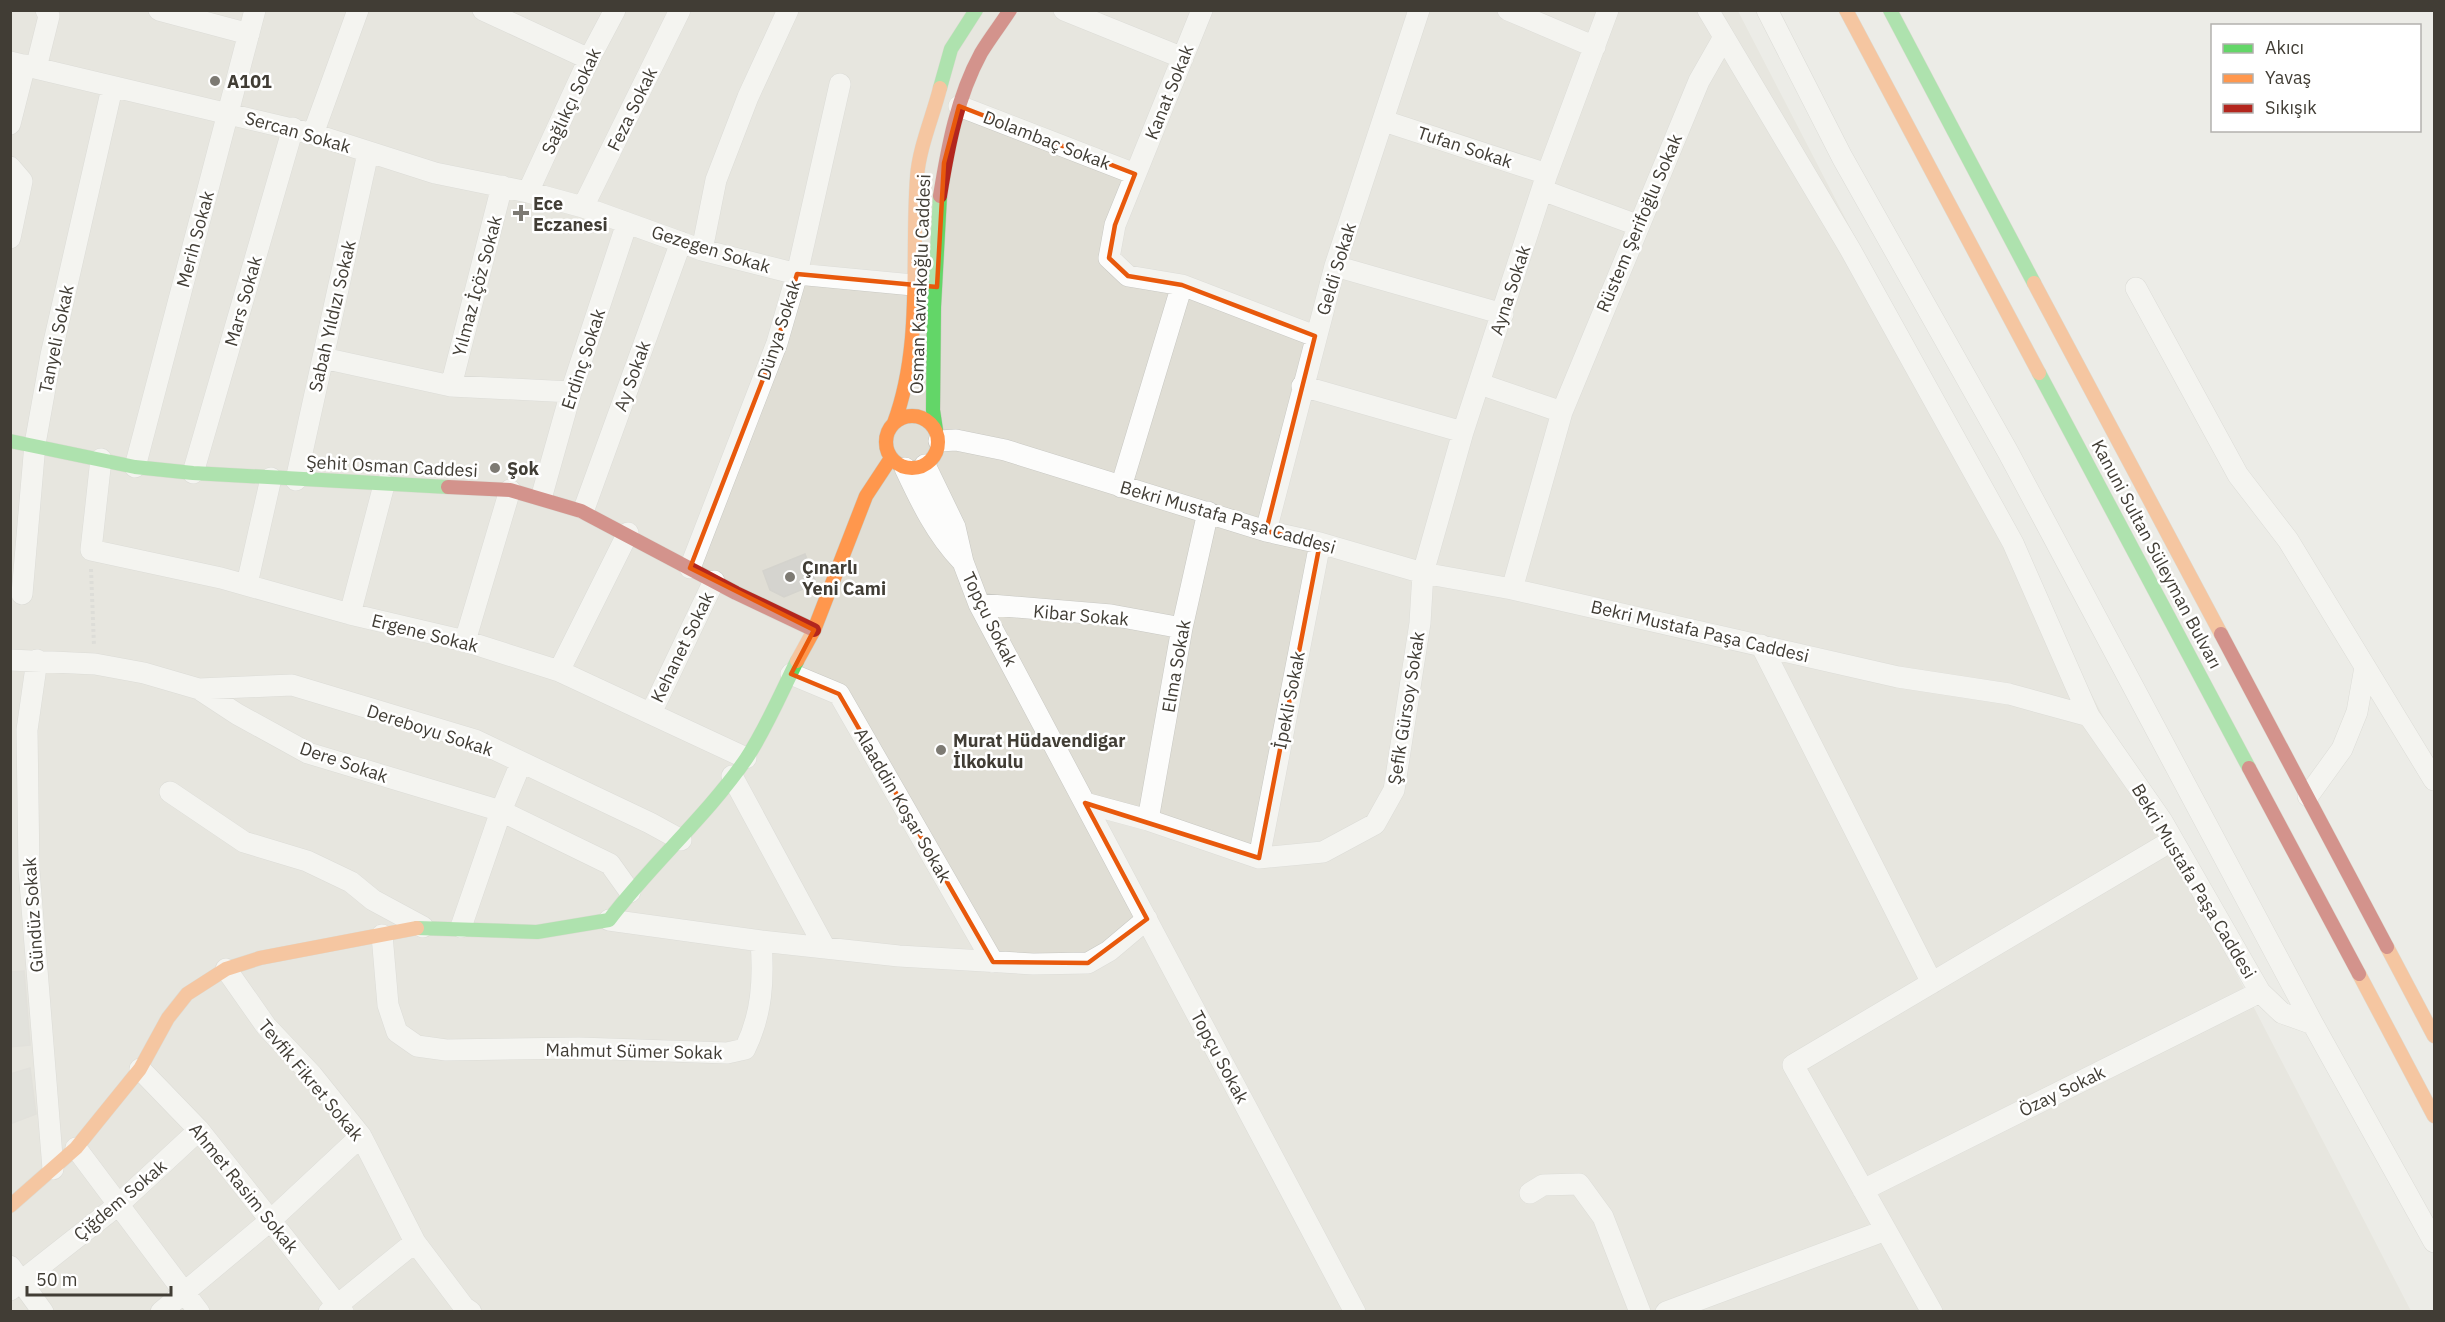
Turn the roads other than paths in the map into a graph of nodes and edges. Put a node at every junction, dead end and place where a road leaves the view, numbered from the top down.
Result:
1 (46, 10) edge
2 (159, 10) edge
3 (255, 10) edge
4 (358, 10) edge
5 (483, 10) edge
6 (615, 10) edge
7 (680, 10) edge
8 (976, 10) edge
9 (1010, 10) edge
10 (1064, 10) edge
11 (1202, 10) edge
12 (1419, 10) edge
13 (1508, 10) edge
14 (1608, 10) edge
15 (1708, 10) edge
16 (1767, 10) edge
17 (1846, 10) edge
18 (1890, 10) edge
19 (781, 13) edge
20 (249, 34) junction
21 (1724, 37) junction
22 (1595, 47) junction
23 (1183, 58) junction
24 (589, 59) junction
25 (24, 65) edge
26 (840, 84) dead end
27 (112, 88) junction
28 (959, 106) junction
29 (229, 111) junction
30 (1384, 121) junction
31 (10, 124) edge
32 (303, 131) junction
33 (368, 153) junction
34 (10, 166) edge
35 (1135, 174) junction
36 (1544, 182) junction
37 (502, 186) junction
38 (528, 192) junction
39 (583, 207) junction
40 (627, 223) junction
41 (1637, 225) junction
42 (10, 238) edge
43 (681, 243) junction
44 (702, 250) junction
45 (1335, 266) junction
46 (797, 274) junction
47 (913, 285) junction
48 (1182, 285) junction
49 (2136, 288) dead end
50 (1503, 314) junction
51 (1315, 336) junction
52 (323, 358) junction
53 (1480, 384) junction
54 (451, 386) junction
55 (1302, 386) junction
56 (570, 392) junction
57 (1562, 412) junction
58 (894, 423) junction
59 (1463, 432) junction
60 (938, 435) junction
61 (10, 441) edge
62 (35, 444) junction
63 (100, 459) junction
64 (907, 464) junction
65 (135, 467) junction
66 (192, 473) junction
67 (271, 478) junction
68 (296, 480) junction
69 (384, 485) junction
70 (1121, 487) junction
71 (510, 490) junction
72 (542, 495) junction
73 (584, 509) junction
74 (1208, 512) junction
75 (1266, 531) junction
76 (628, 532) junction
77 (1320, 543) junction
78 (690, 568) junction
79 (1423, 573) junction
80 (714, 581) junction
81 (247, 584) junction
82 (1512, 589) junction
83 (22, 594) dead end
84 (979, 604) junction
85 (350, 614) junction
86 (1182, 628) junction
87 (814, 630) junction
88 (465, 641) junction
89 (1761, 645) junction
90 (10, 660) edge
91 (37, 660) junction
92 (2365, 668) junction
93 (559, 671) junction
94 (791, 674) junction
95 (199, 688) junction
96 (651, 713) junction
97 (2089, 716) junction
98 (746, 758) junction
99 (521, 762) junction
100 (732, 776) junction
101 (2434, 780) edge
102 (170, 792) dead end
103 (2308, 796) junction
104 (1085, 803) junction
105 (501, 811) junction
106 (1148, 820) junction
107 (681, 840) junction
108 (2173, 840) junction
109 (1259, 858) junction
110 (630, 892) junction
111 (1147, 919) junction
112 (609, 920) junction
113 (423, 927) junction
114 (461, 927) junction
115 (382, 935) junction
116 (761, 941) junction
117 (825, 948) junction
118 (993, 962) junction
119 (226, 969) junction
120 (1932, 983) junction
121 (2260, 992) junction
122 (2313, 1024) junction
123 (2434, 1036) edge
124 (140, 1069) junction
125 (2434, 1116) edge
126 (199, 1130) junction
127 (361, 1136) junction
128 (76, 1148) junction
129 (53, 1169) junction
130 (1863, 1190) junction
131 (1530, 1192) dead end
132 (118, 1204) junction
133 (10, 1206) edge
134 (271, 1220) junction
135 (1886, 1230) junction
136 (415, 1242) junction
137 (2434, 1242) edge
138 (14, 1279) edge
139 (184, 1292) junction
140 (337, 1309) edge
141 (43, 1311) edge
142 (161, 1311) edge
143 (199, 1311) edge
144 (471, 1311) edge
145 (1355, 1311) edge
146 (1640, 1311) edge
147 (1666, 1311) edge
148 (1932, 1311) edge

1 - 25 street
2 - 20 street
3 - 20 street, Merih Sokak
4 - 32 street, Mars Sokak
5 - 24 street
6 - 24 street, Sağlıkçı Sokak
7 - 39 street, Feza Sokak
8 - 47 main road, Osman Kavrakoğlu Caddesi
9 - 28 main road, Osman Kavrakoğlu Caddesi
10 - 23 street
11 - 23 street, Kanat Sokak
12 - 30 street, Geldi Sokak
13 - 22 street
14 - 22 street, Ayna Sokak
15 - 21 street
16 - 122 street
17 - 125 main road, Kanuni Sultan Süleyman Bulvarı
18 - 103 main road, Kanuni Sultan Süleyman Bulvarı
19 - 44 street
20 - 29 street, Merih Sokak
21 - 41 street, Rüstem Şerifoğlu Sokak
21 - 97 street
22 - 36 street, Ayna Sokak
23 - 35 street, Kanat Sokak
24 - 38 street, Sağlıkçı Sokak
25 - 27 street, Sercan Sokak
25 - 31 street
26 - 46 street, Dünya Sokak
27 - 29 street, Sercan Sokak
27 - 62 street, Tanyeli Sokak
28 - 35 street, Dolambaç Sokak
28 - 60 main road, Osman Kavrakoğlu Caddesi
29 - 32 street, Sercan Sokak
29 - 65 street, Merih Sokak
30 - 36 street, Tufan Sokak
30 - 45 street, Geldi Sokak
32 - 33 street, Sercan Sokak
32 - 66 street, Mars Sokak
33 - 37 street, Sercan Sokak
33 - 52 street, Sabah Yıldızı Sokak
34 - 42 street
35 - 48 street, Kanat Sokak
36 - 41 street, Tufan Sokak
36 - 50 street, Ayna Sokak
37 - 38 street, Sercan Sokak
37 - 54 street, Yılmaz İçöz Sokak
38 - 39 street, Sercan Sokak
39 - 40 street, Gezegen Sokak
40 - 43 street, Gezegen Sokak
40 - 56 street, Erdinç Sokak
41 - 57 street, Rüstem Şerifoğlu Sokak
43 - 44 street, Gezegen Sokak
43 - 73 street, Ay Sokak
44 - 46 street, Gezegen Sokak
45 - 50 street
45 - 51 street, Geldi Sokak
46 - 47 street, Gezegen Sokak
46 - 78 street, Dünya Sokak
47 - 58 main road, Osman Kavrakoğlu Caddesi
48 - 51 street
48 - 70 street
49 - 92 street
50 - 53 street, Ayna Sokak
51 - 55 street, Geldi Sokak
52 - 54 street
52 - 68 street, Sabah Yıldızı Sokak
53 - 57 street
53 - 59 street, Ayna Sokak
54 - 56 street
55 - 59 street
55 - 75 street, Geldi Sokak
56 - 72 street, Erdinç Sokak
57 - 82 street, Rüstem Şerifoğlu Sokak
58 - 60 main road, Osman Kavrakoğlu Caddesi
58 - 64 main road, Osman Kavrakoğlu Caddesi
59 - 79 street, Ayna Sokak
60 - 64 main road
60 - 70 street, Bekri Mustafa Paşa Caddesi
61 - 62 main road, Şehit Osman Caddesi
62 - 63 main road, Şehit Osman Caddesi
62 - 83 street, Tanyeli Sokak
63 - 65 main road, Şehit Osman Caddesi
63 - 81 street, Ergene Sokak
64 - 84 street, Topçu Sokak
64 - 87 main road
65 - 66 main road, Şehit Osman Caddesi
66 - 67 main road, Şehit Osman Caddesi
67 - 68 main road, Şehit Osman Caddesi
67 - 81 street
68 - 69 main road, Şehit Osman Caddesi
69 - 71 main road, Şehit Osman Caddesi
69 - 85 street
70 - 74 street, Bekri Mustafa Paşa Caddesi
71 - 72 main road, Şehit Osman Caddesi
71 - 88 street
72 - 73 main road, Şehit Osman Caddesi
73 - 76 main road, Şehit Osman Caddesi
74 - 75 street, Bekri Mustafa Paşa Caddesi
74 - 86 street, Elma Sokak
75 - 77 street, Bekri Mustafa Paşa Caddesi
76 - 78 main road, Şehit Osman Caddesi
76 - 93 street
77 - 79 street, Bekri Mustafa Paşa Caddesi
77 - 109 street, İpekli Sokak
78 - 80 main road, Şehit Osman Caddesi
79 - 82 street, Bekri Mustafa Paşa Caddesi
79 - 109 street, Şefik Gürsoy Sokak
80 - 87 main road, Şehit Osman Caddesi
80 - 96 street, Kehanet Sokak
81 - 85 street, Ergene Sokak
82 - 89 street, Bekri Mustafa Paşa Caddesi
84 - 86 street, Kibar Sokak
84 - 104 street, Topçu Sokak
85 - 88 street, Ergene Sokak
86 - 106 street, Elma Sokak
87 - 94 main road
88 - 93 street, Ergene Sokak
89 - 97 street, Bekri Mustafa Paşa Caddesi
89 - 120 street
90 - 91 street, Dere Sokak
91 - 95 street, Dere Sokak
91 - 129 street, Gündüz Sokak
92 - 101 street
92 - 103 street
93 - 96 street, Ergene Sokak
94 - 98 main road
94 - 118 street, Alaaddin Koşar Sokak
95 - 99 street, Dereboyu Sokak
95 - 105 street, Dere Sokak
96 - 98 street, Ergene Sokak
97 - 108 street, Bekri Mustafa Paşa Caddesi
98 - 100 main road
99 - 105 street
99 - 107 street, Dereboyu Sokak
100 - 107 main road
100 - 117 street
102 - 113 street
103 - 123 main road, Kanuni Sultan Süleyman Bulvarı
104 - 106 street
104 - 111 street, Topçu Sokak
105 - 110 street, Dere Sokak
105 - 114 street
106 - 109 street
107 - 110 main road
108 - 120 street
108 - 121 street, Bekri Mustafa Paşa Caddesi
110 - 112 main road
111 - 118 street
111 - 145 street, Topçu Sokak
112 - 114 main road
112 - 116 street
113 - 114 main road
113 - 115 main road
115 - 116 street, Mahmut Sümer Sokak
115 - 119 main road
116 - 117 street
117 - 118 street
119 - 124 main road
119 - 127 street, Tevfik Fikret Sokak
120 - 130 street
121 - 122 street, Bekri Mustafa Paşa Caddesi
121 - 130 street, Özay Sokak
122 - 137 street
124 - 126 street, Ahmet Rasim Sokak
124 - 128 main road
126 - 132 street, Çiğdem Sokak
126 - 134 street, Ahmet Rasim Sokak
127 - 134 street
127 - 136 street, Tevfik Fikret Sokak
128 - 129 main road
128 - 132 street
129 - 133 main road
130 - 135 street
131 - 146 street
132 - 138 street, Çiğdem Sokak
132 - 139 street
134 - 139 street
134 - 140 street, Ahmet Rasim Sokak
135 - 147 street
135 - 148 street
136 - 140 street
136 - 144 street, Tevfik Fikret Sokak
138 - 141 street
139 - 142 street
139 - 143 street

